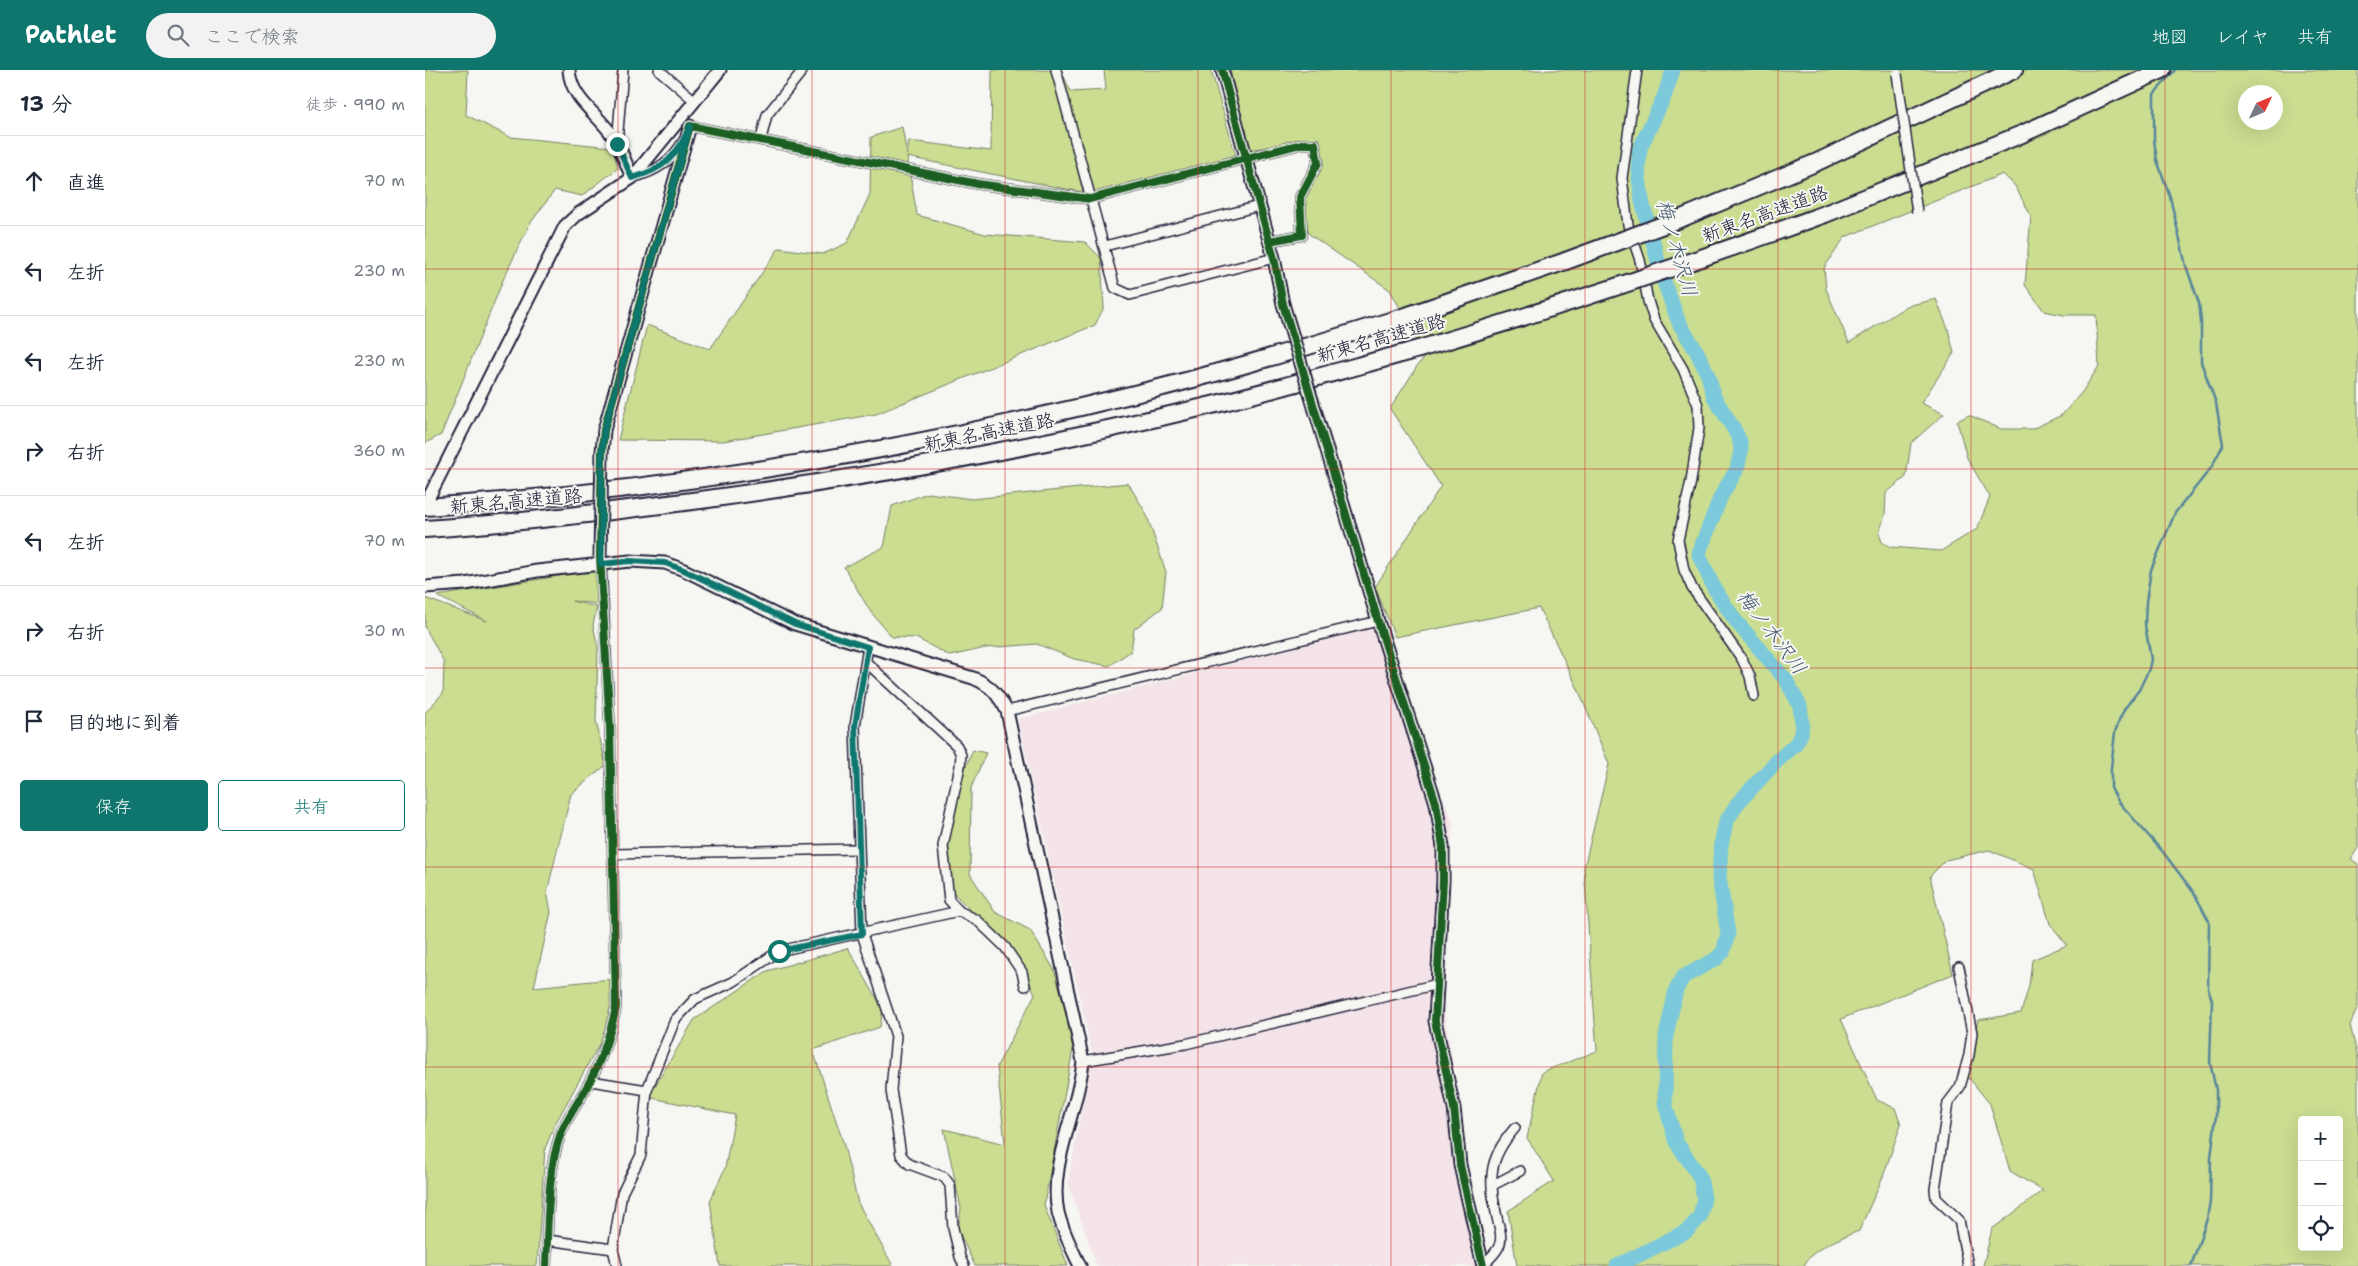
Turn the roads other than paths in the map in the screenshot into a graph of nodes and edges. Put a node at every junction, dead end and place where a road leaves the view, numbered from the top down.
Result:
1 (569, 70) edge
2 (623, 70) edge
3 (659, 70) edge
4 (720, 70) edge
5 (803, 70) edge
6 (1057, 70) edge
7 (1222, 70) edge
8 (1637, 70) edge
9 (2013, 70) edge
10 (2162, 70) edge
11 (1897, 74) dead end
12 (695, 101) junction
13 (677, 123) junction
14 (690, 126) junction
15 (761, 138) junction
16 (617, 144) junction
17 (1245, 160) junction
18 (632, 178) junction
19 (1090, 199) junction
20 (1259, 206) junction
21 (1917, 212) dead end
22 (1269, 241) junction
23 (1105, 246) junction
24 (1274, 258) junction
25 (425, 506) edge
26 (425, 529) edge
27 (600, 560) junction
28 (425, 587) edge
29 (1378, 622) junction
30 (868, 647) junction
31 (867, 662) junction
32 (1753, 696) dead end
33 (1007, 711) junction
34 (858, 849) junction
35 (614, 854) junction
36 (959, 911) junction
37 (862, 934) junction
38 (1959, 967) dead end
39 (1438, 984) junction
40 (1025, 986) dead end
41 (1083, 1061) junction
42 (591, 1081) junction
43 (647, 1090) junction
44 (1515, 1128) dead end
45 (1521, 1171) dead end
46 (1493, 1185) junction
47 (547, 1240) junction
48 (613, 1249) junction
49 (546, 1266) edge
50 (617, 1266) edge
51 (964, 1266) edge
52 (1080, 1266) edge
53 (1483, 1266) edge
54 (1968, 1266) edge

1 - 16 street
2 - 16 street
3 - 12 street
4 - 12 street
5 - 15 street
6 - 19 street
7 - 17 street
8 - 32 street
9 - 25 highway, 新東名高速道路, bridge
10 - 26 highway, 新東名高速道路, bridge
11 - 21 street, bridge
12 - 13 street
13 - 14 street
13 - 18 street
14 - 15 street
14 - 18 street
14 - 27 street, bridge
15 - 19 street
16 - 18 street
17 - 19 street
17 - 20 street
17 - 22 street
18 - 25 street
19 - 23 street
20 - 22 street
20 - 23 street
22 - 24 street
23 - 24 street
24 - 29 street, bridge
27 - 28 street
27 - 30 street
27 - 35 street
29 - 33 street
29 - 39 street
30 - 31 street
30 - 33 street
31 - 34 street
31 - 36 street
33 - 41 street
34 - 35 street
34 - 37 street
35 - 42 street
36 - 37 street
36 - 40 street
37 - 43 street
37 - 51 street
38 - 54 street
39 - 41 street
39 - 53 street
41 - 52 street
42 - 43 street
42 - 47 street
43 - 48 street
44 - 46 street
45 - 46 street
46 - 53 street
47 - 48 street
47 - 49 street
48 - 50 street

